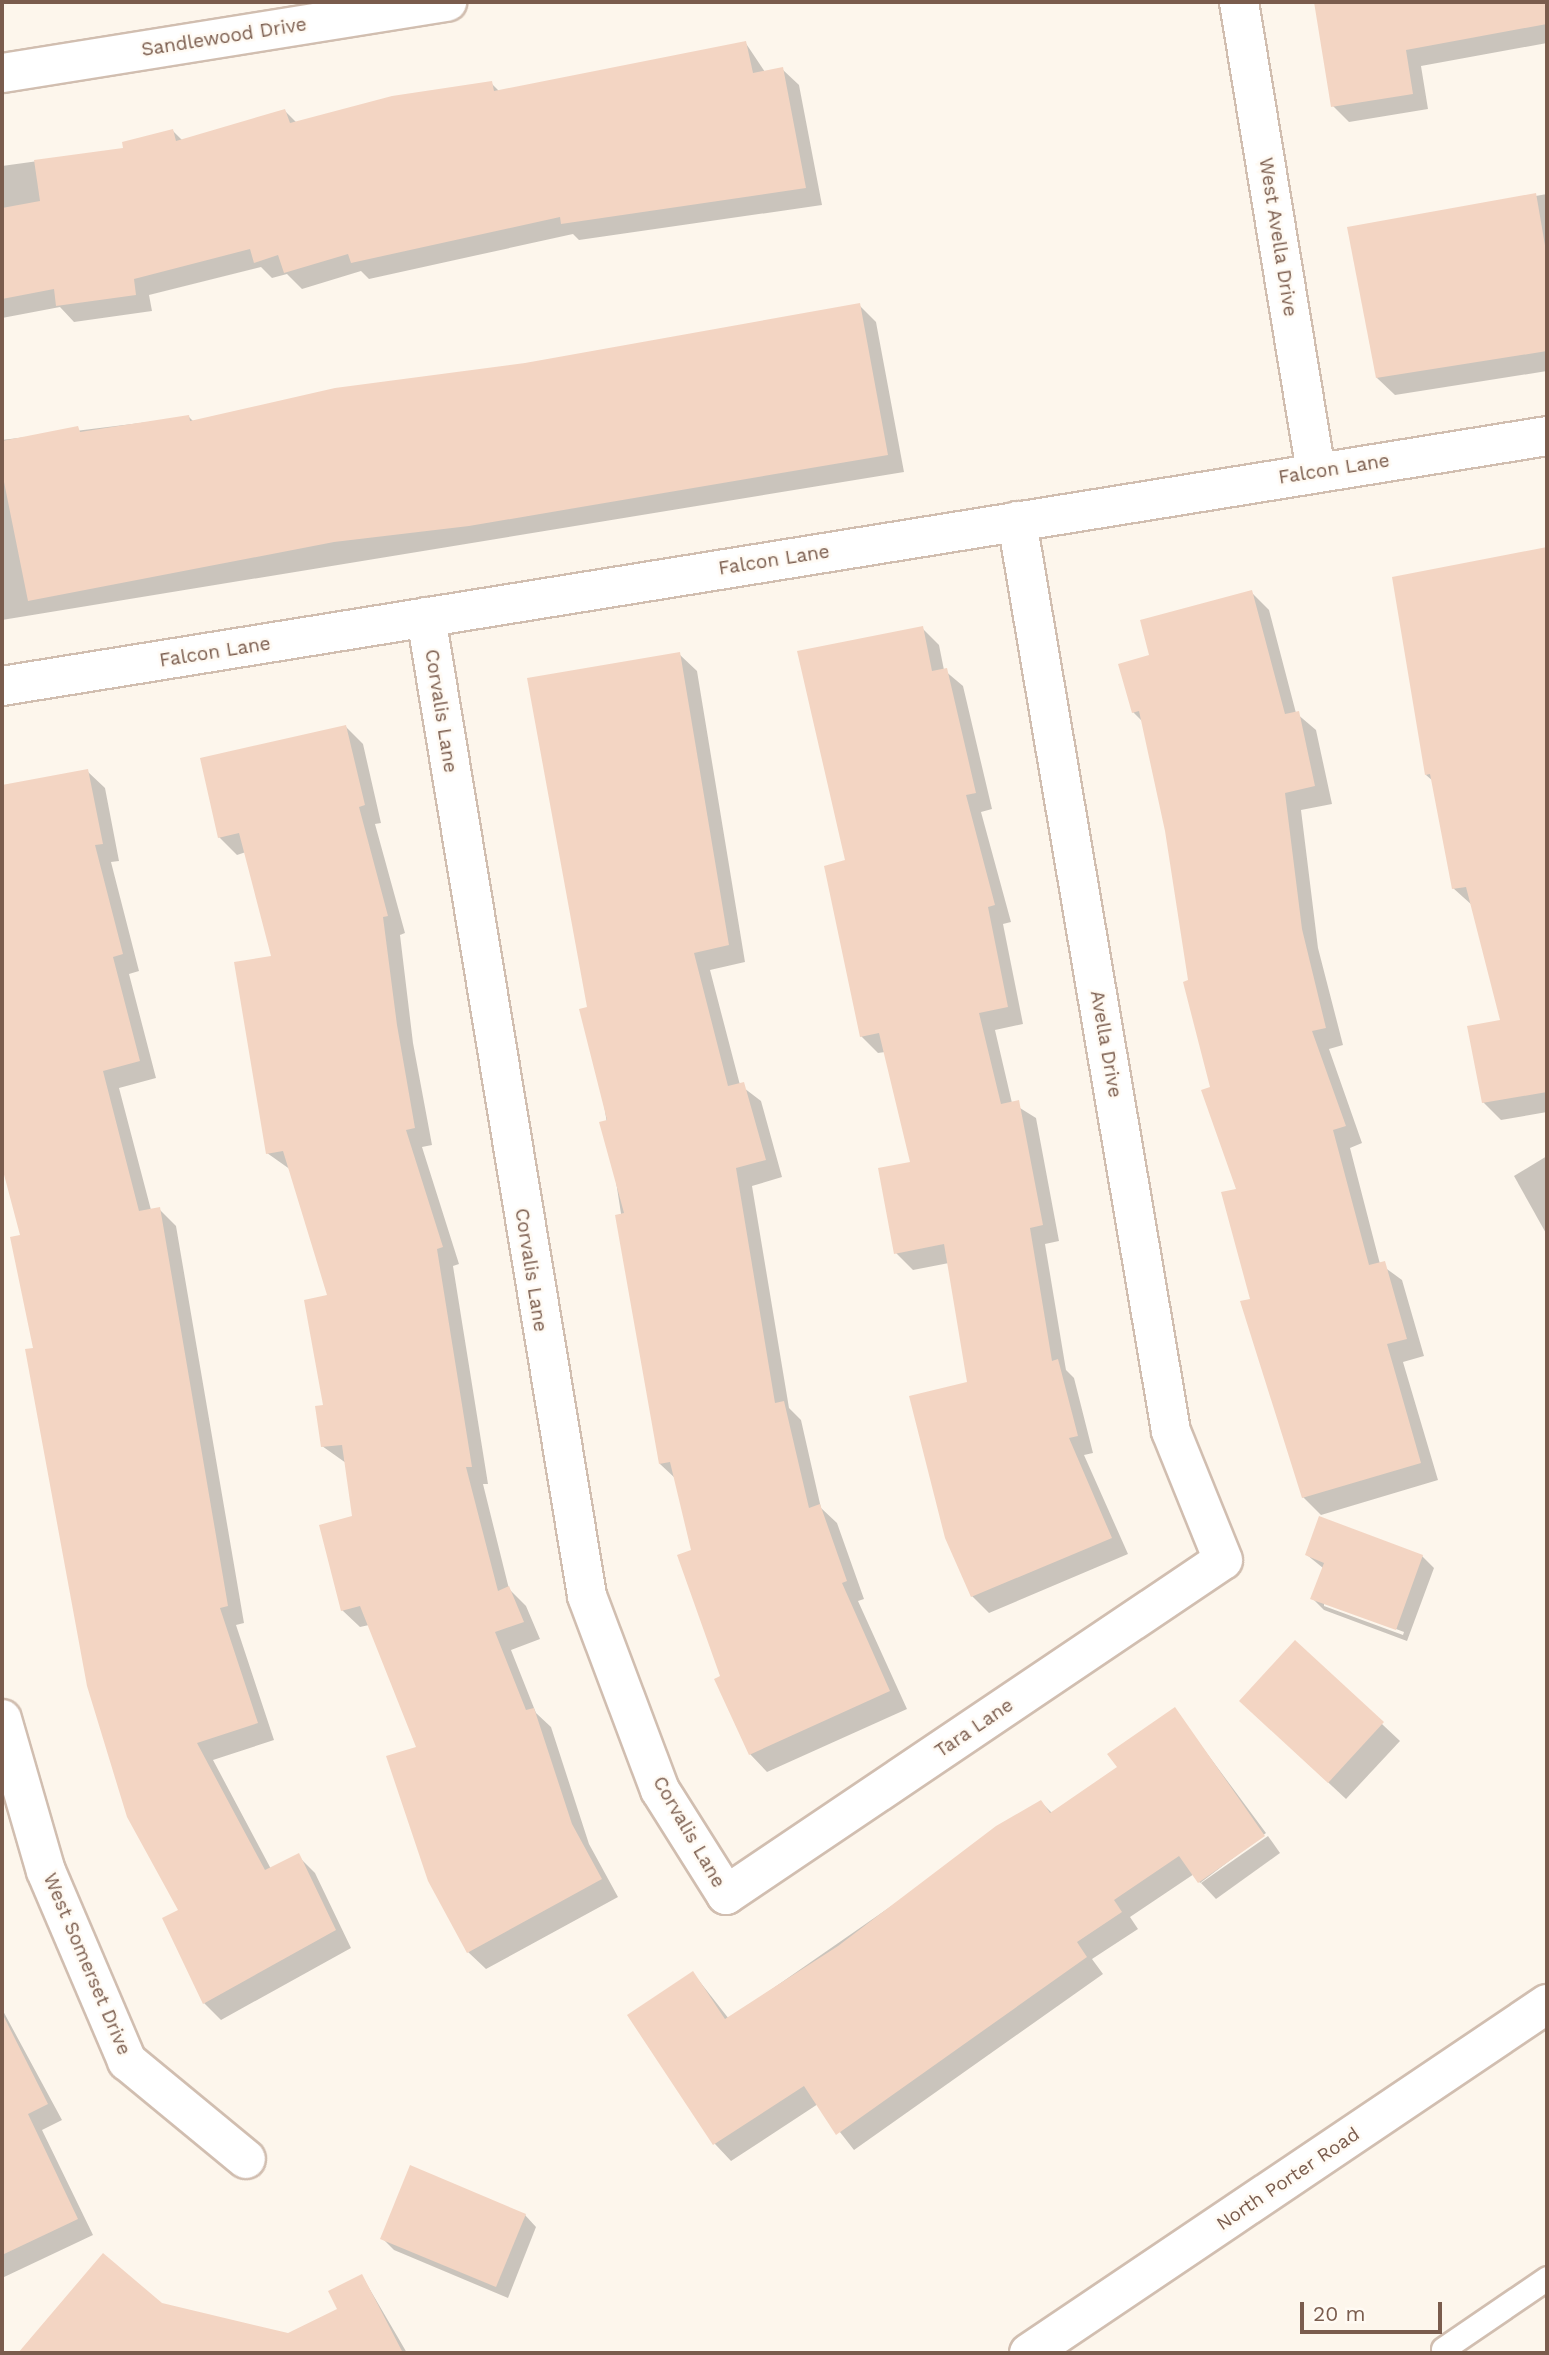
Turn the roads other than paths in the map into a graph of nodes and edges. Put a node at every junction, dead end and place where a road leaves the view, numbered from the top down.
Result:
1 (447, 2) edge
2 (1239, 2) edge
3 (322, 12) edge
4 (2, 73) edge
5 (1547, 436) edge
6 (1316, 472) junction
7 (1017, 521) junction
8 (426, 617) junction
9 (2, 686) edge
10 (1223, 1560) joint
11 (2, 1719) edge
12 (726, 1895) joint
13 (1547, 2004) edge
14 (246, 2159) dead end
15 (1547, 2278) edge
16 (1443, 2349) dead end
17 (1029, 2353) edge

1 - 3 street, Sandlewood Drive
2 - 6 street, West Avella Drive
3 - 4 street, Sandlewood Drive
5 - 6 street, Falcon Lane
6 - 7 street, Falcon Lane
7 - 8 street, Falcon Lane
7 - 10 street, Avella Drive
8 - 9 street, Falcon Lane
8 - 12 street, Corvalis Lane
10 - 12 street, Tara Lane
11 - 14 street, West Somerset Drive
13 - 17 street, North Porter Road
15 - 16 lane

